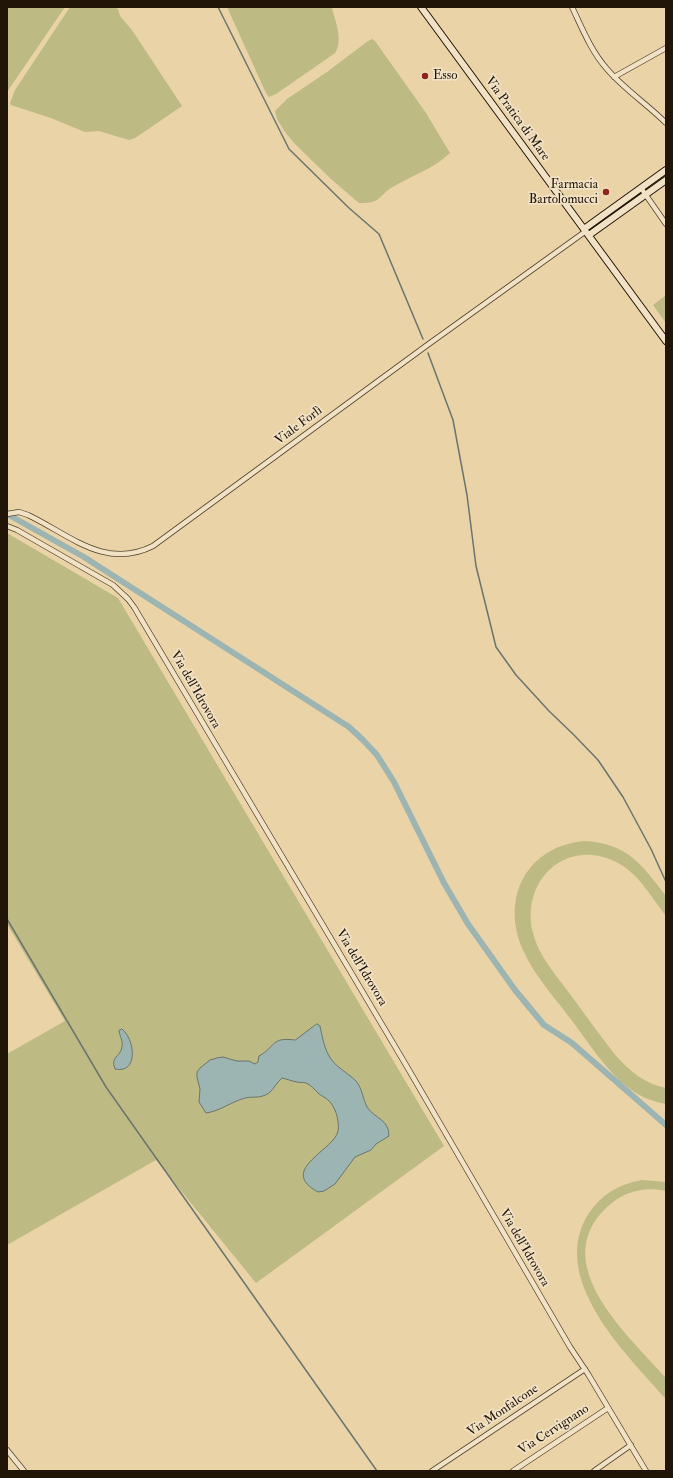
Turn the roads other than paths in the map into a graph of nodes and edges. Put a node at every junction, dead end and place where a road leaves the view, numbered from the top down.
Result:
1 (422, 7) edge
2 (572, 7) edge
3 (666, 48) edge
4 (614, 77) junction
5 (666, 123) edge
6 (666, 170) edge
7 (666, 180) edge
8 (641, 188) junction
9 (646, 195) junction
10 (666, 224) edge
11 (586, 232) junction
12 (666, 341) edge
13 (9, 513) edge
14 (7, 526) edge
15 (585, 1369) junction
16 (608, 1408) junction
17 (631, 1445) junction
18 (7, 1450) edge
19 (12, 1456) junction
20 (7, 1460) edge
21 (24, 1471) edge
22 (432, 1471) edge
23 (513, 1471) edge
24 (594, 1471) edge
25 (646, 1471) edge

1 - 11 street, Via Pratica di Mare
2 - 4 street
3 - 4 street
4 - 5 street
6 - 8 street
7 - 9 street
8 - 9 street
8 - 11 street
9 - 10 street
9 - 11 street
11 - 12 street, Via Pratica di Mare
11 - 13 street, Viale Forlì
14 - 15 street, Via dell'Idrovora
15 - 16 street, Via dell'Idrovora
15 - 22 street, Via Monfalcone
16 - 17 street, Via dell'Idrovora
16 - 23 street, Via Cervignano
17 - 24 street
17 - 25 street, Via dell'Idrovora
18 - 19 street
19 - 20 street
19 - 21 street

